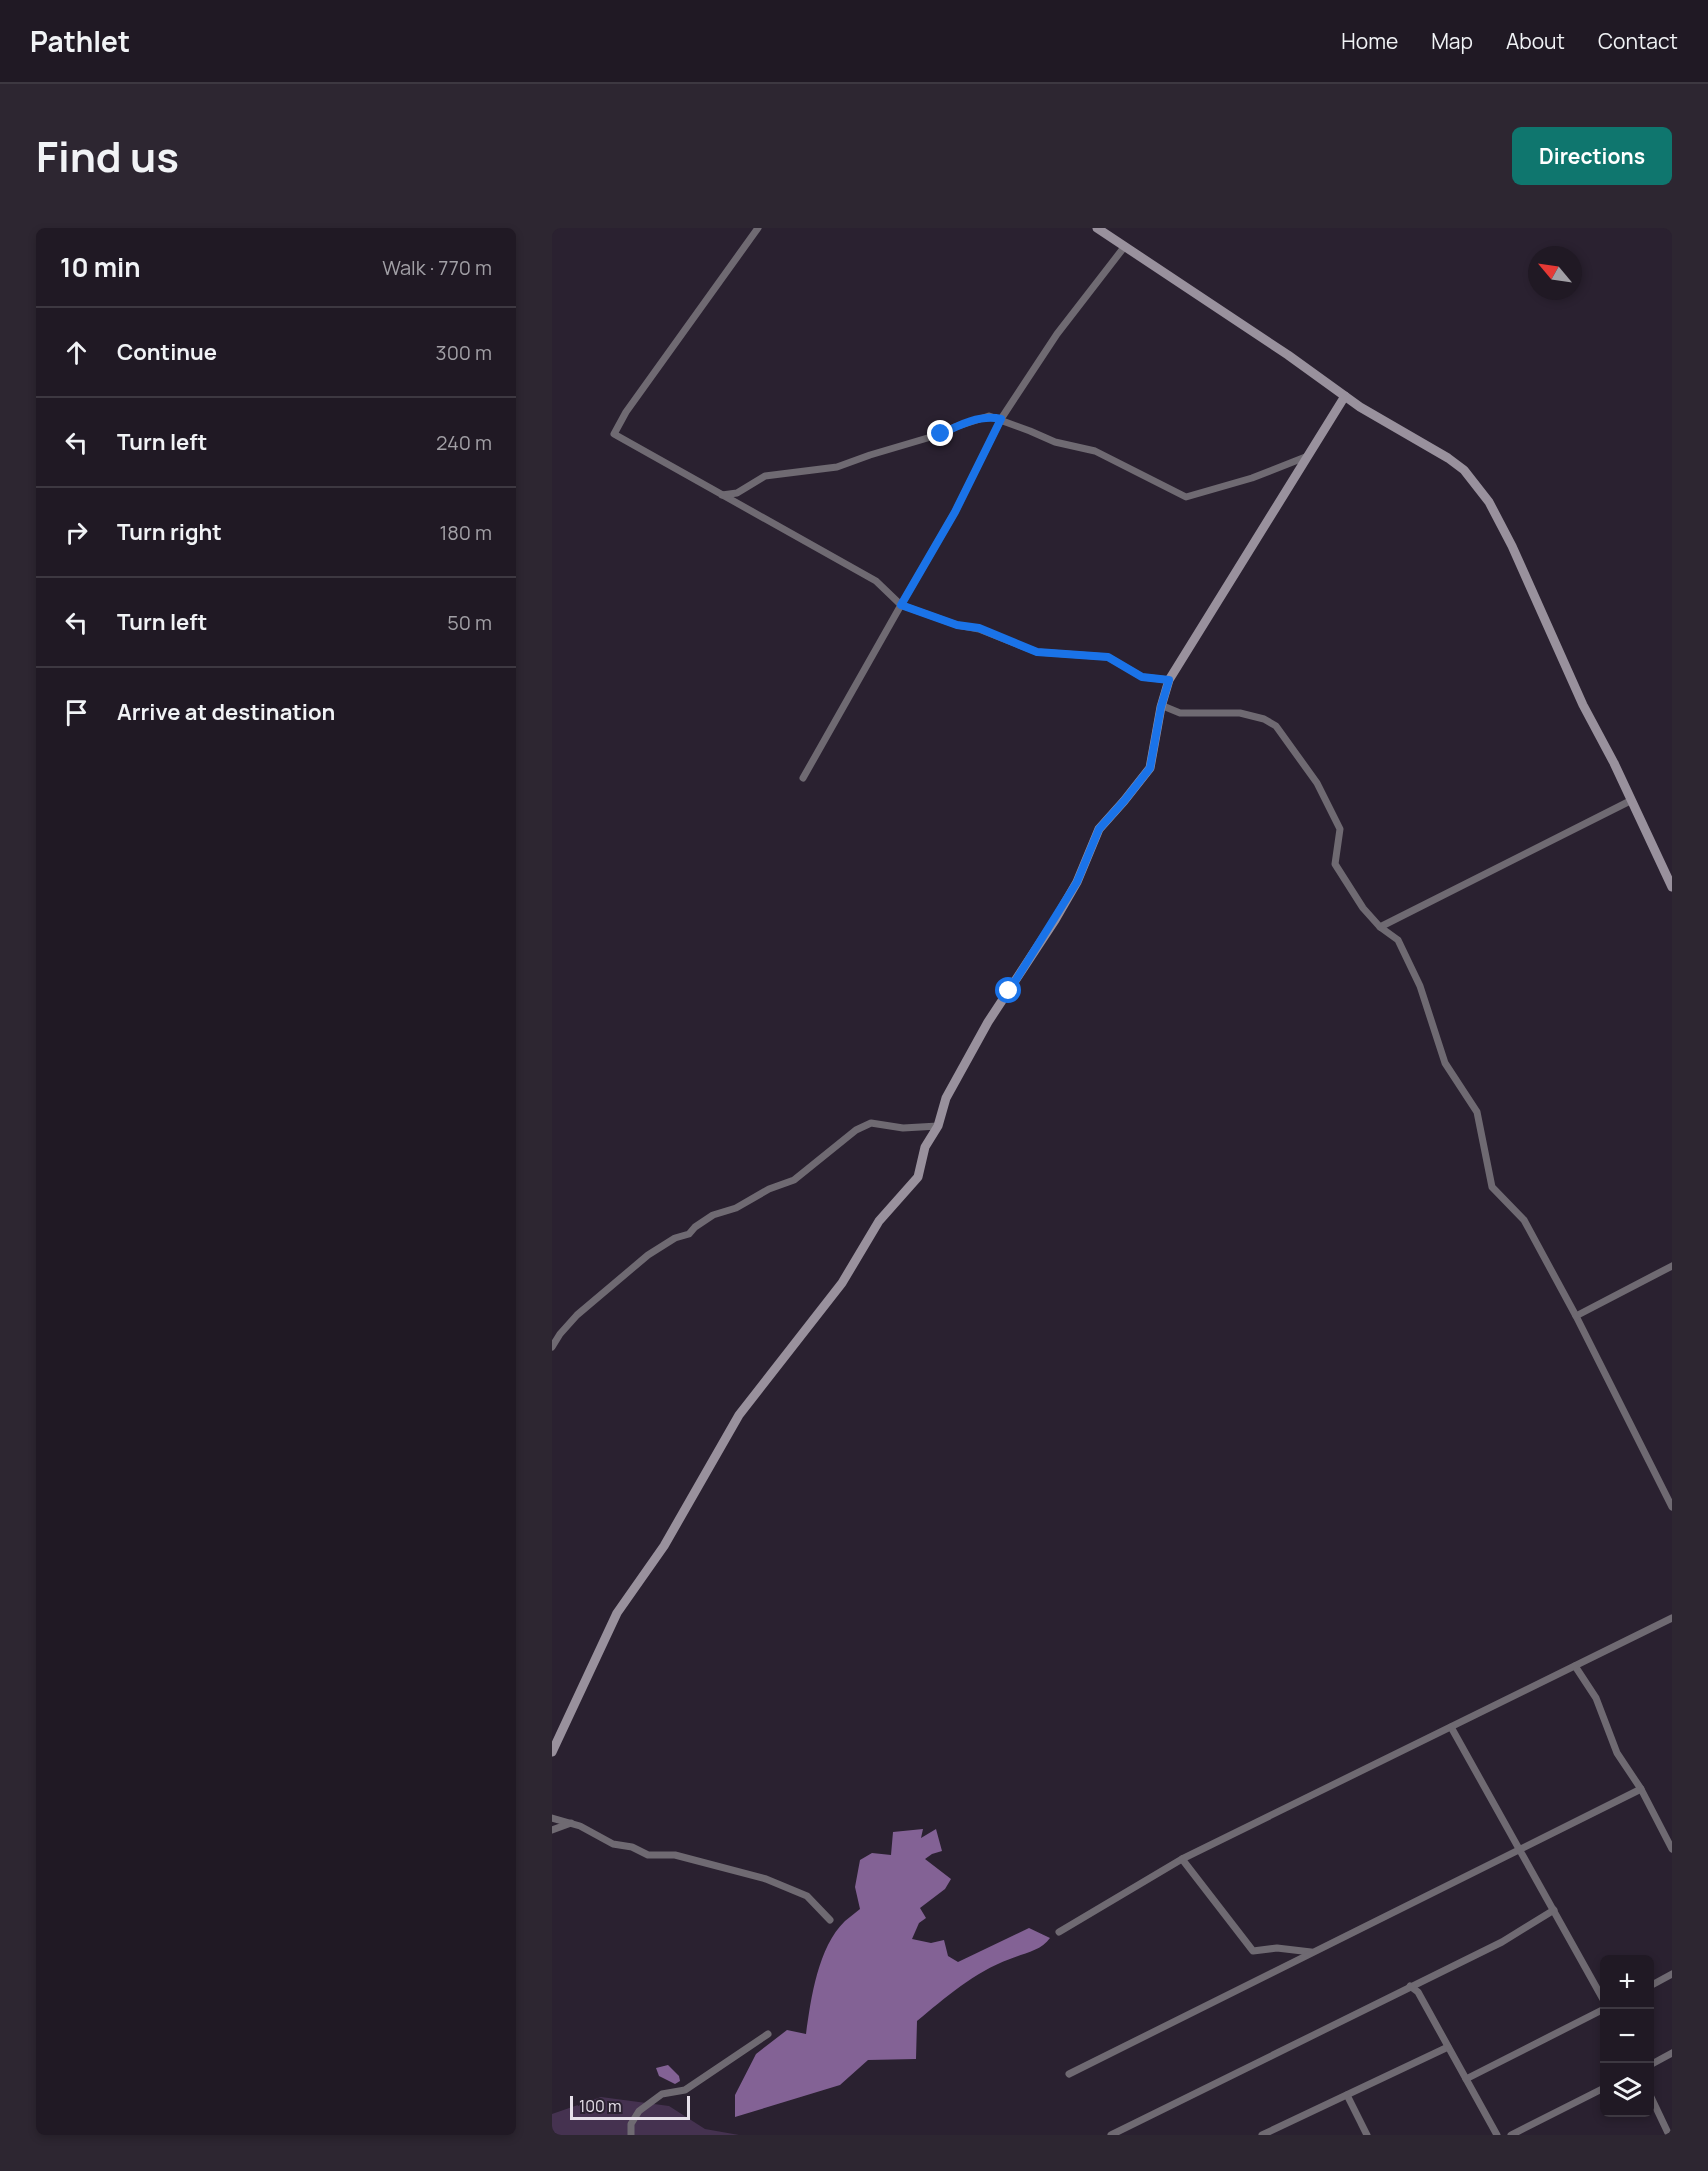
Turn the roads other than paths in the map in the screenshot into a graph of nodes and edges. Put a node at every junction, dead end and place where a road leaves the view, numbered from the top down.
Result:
1 (758, 228) edge
2 (1097, 228) edge
3 (1125, 246) junction
4 (1345, 396) junction
5 (1001, 419) junction
6 (1309, 455) junction
7 (722, 495) junction
8 (901, 605) junction
9 (1169, 680) junction
10 (1163, 706) junction
11 (803, 778) dead end
12 (1630, 801) junction
13 (1672, 887) edge
14 (1380, 927) junction
15 (938, 1126) junction
16 (1672, 1266) edge
17 (1576, 1316) junction
18 (552, 1347) edge
19 (1672, 1507) edge
20 (1672, 1618) edge
21 (1575, 1666) junction
22 (1451, 1727) junction
23 (552, 1752) edge
24 (1641, 1789) junction
25 (552, 1818) edge
26 (571, 1823) junction
27 (552, 1830) edge
28 (1672, 1848) edge
29 (1520, 1849) junction
30 (1182, 1859) junction
31 (1554, 1910) junction
32 (830, 1920) dead end
33 (1059, 1932) dead end
34 (1311, 1952) junction
35 (1672, 1974) edge
36 (1654, 1984) edge
37 (1410, 1986) junction
38 (1600, 1992) edge
39 (1603, 2009) edge
40 (768, 2034) dead end
41 (1448, 2047) junction
42 (1672, 2053) edge
43 (1654, 2063) edge
44 (1069, 2074) dead end
45 (1466, 2079) junction
46 (1600, 2090) edge
47 (1347, 2095) junction
48 (1654, 2103) edge
49 (631, 2135) edge
50 (1111, 2135) edge
51 (1262, 2135) edge
52 (1367, 2135) edge
53 (1497, 2135) edge
54 (1511, 2135) edge
55 (1669, 2135) edge

1 - 7 street
2 - 3 street
3 - 4 street
3 - 5 street
4 - 6 street
4 - 12 street
5 - 6 street
5 - 7 street
5 - 8 street
6 - 9 street
7 - 8 street
8 - 9 street
8 - 11 street
9 - 10 street
10 - 14 street
10 - 15 street
12 - 13 street
12 - 14 street
14 - 17 street
15 - 18 street
15 - 23 street
16 - 17 street
17 - 19 street
20 - 21 street
21 - 22 street
21 - 24 street
22 - 29 street
22 - 30 street
24 - 28 street
24 - 29 street
25 - 26 street
26 - 27 street
26 - 32 street
29 - 31 street
29 - 34 street
30 - 33 street
30 - 34 street
31 - 37 street
31 - 38 street
34 - 44 street
35 - 36 street
37 - 41 street
37 - 50 street
39 - 45 street
40 - 49 street
41 - 45 street
41 - 47 street
42 - 43 street
45 - 53 street
46 - 54 street
47 - 51 street
47 - 52 street
48 - 55 street

